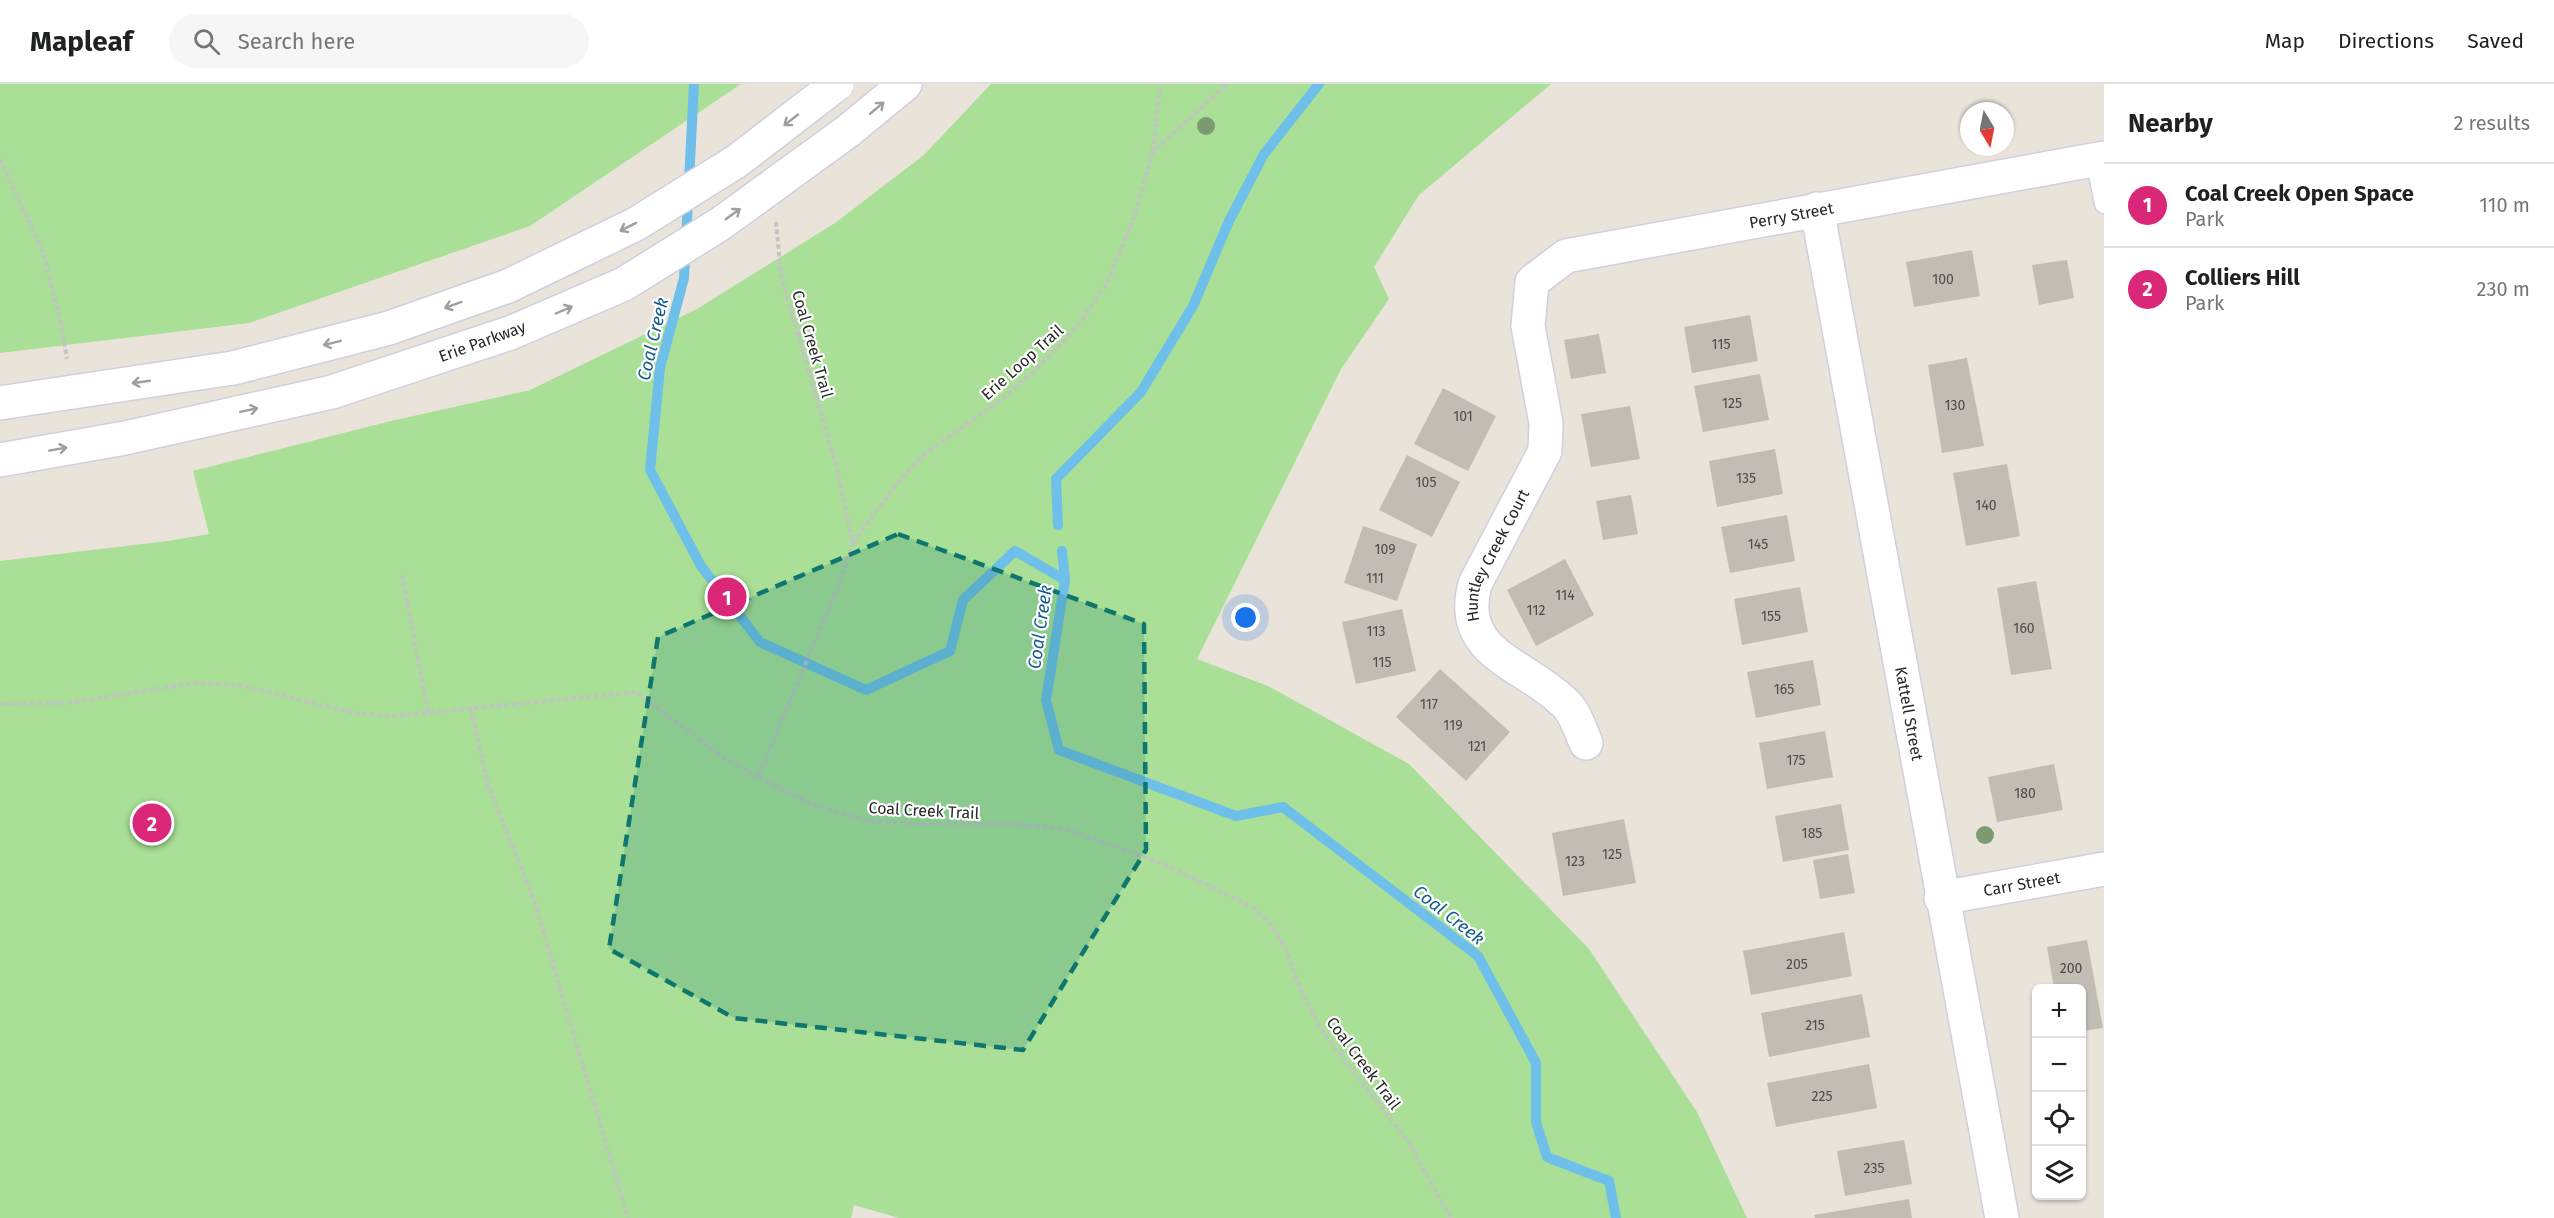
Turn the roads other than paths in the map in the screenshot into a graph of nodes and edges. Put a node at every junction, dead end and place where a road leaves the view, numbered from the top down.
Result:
1 (837, 84) edge
2 (905, 84) edge
3 (2100, 159) edge
4 (2104, 204) edge
5 (1816, 208) junction
6 (1528, 326) joint
7 (0, 403) edge
8 (0, 460) edge
9 (1586, 742) dead end
10 (2104, 869) edge
11 (1941, 898) junction
12 (2002, 1218) edge

1 -> 7 street, bridge
8 -> 2 street, Erie Parkway, bridge
3 - 4 lane
3 - 5 street, Perry Street
5 - 6 street, Perry Street
5 - 11 street, Kattell Street
6 - 9 street, Huntley Creek Court
10 - 11 street, Carr Street
11 - 12 street, Kattell Street

